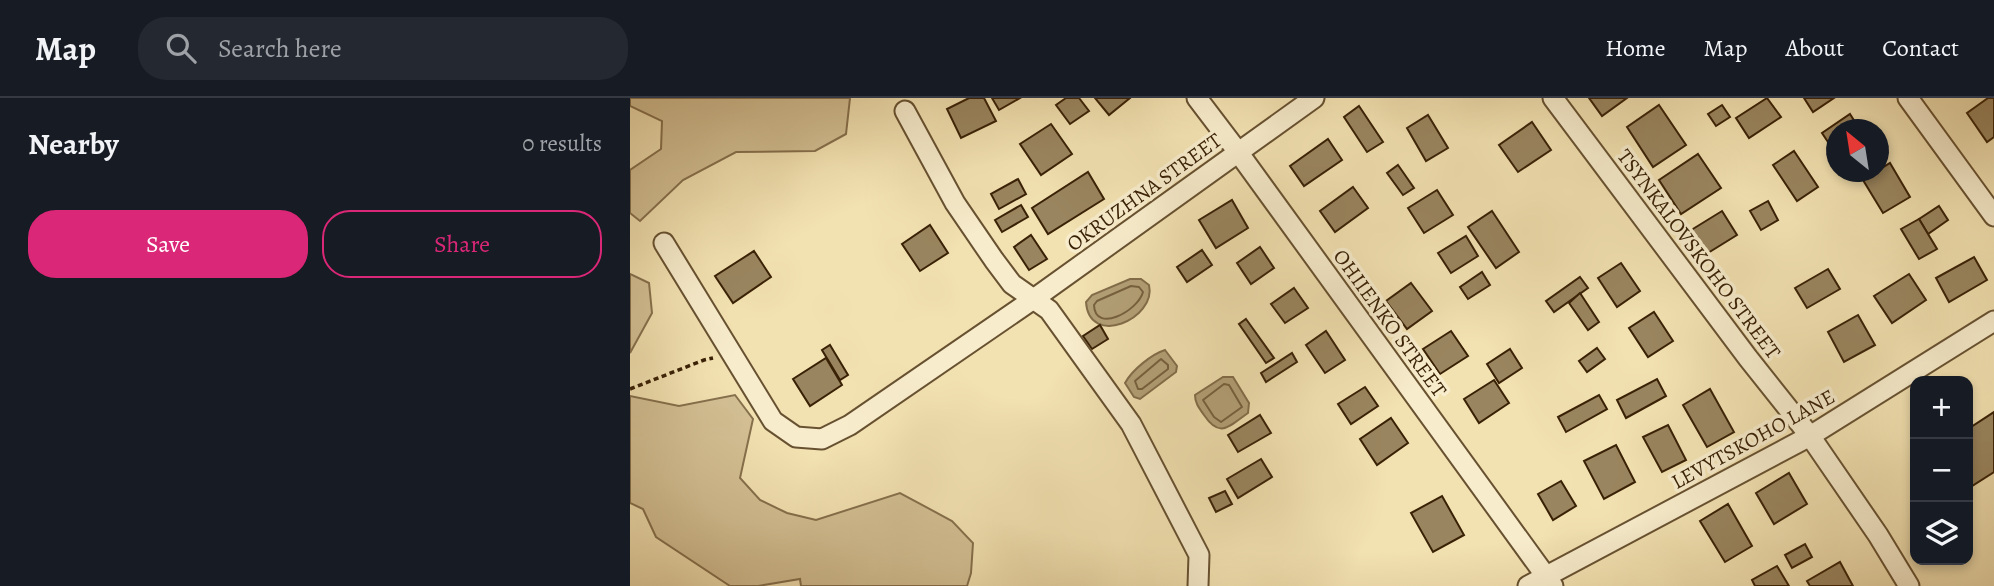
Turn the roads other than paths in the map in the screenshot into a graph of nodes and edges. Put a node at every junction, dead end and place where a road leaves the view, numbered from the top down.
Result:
1 (1197, 98) edge
2 (1314, 98) edge
3 (1553, 98) edge
4 (1908, 98) edge
5 (905, 111) dead end
6 (1238, 152) junction
7 (1994, 216) edge
8 (664, 243) dead end
9 (1035, 298) junction
10 (1994, 321) edge
11 (1810, 436) junction
12 (1550, 581) edge
13 (1198, 586) edge
14 (1528, 586) edge
15 (1909, 586) edge

1 - 6 street, OHIIENKO STREET
2 - 6 street, OKRUZHNA STREET
3 - 11 street, TSYNKALOVSKOHO STREET
4 - 7 street
5 - 9 street
6 - 9 street, OKRUZHNA STREET
6 - 12 street, OHIIENKO STREET
8 - 9 street, OKRUZHNA STREET
9 - 13 street
10 - 11 street, LEVYTSKOHO LANE
11 - 12 street, LEVYTSKOHO LANE
11 - 15 street, TSYNKALOVSKOHO STREET
12 - 14 street, LEVYTSKOHO LANE

